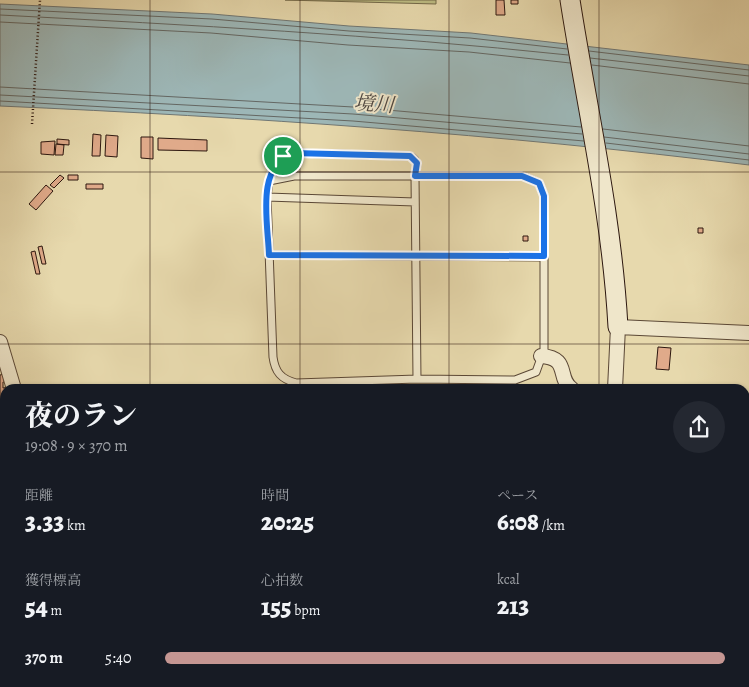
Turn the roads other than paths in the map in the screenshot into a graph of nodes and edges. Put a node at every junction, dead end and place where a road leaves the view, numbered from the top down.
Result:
1 (570, 0) edge
2 (415, 176) junction
3 (269, 181) junction
4 (267, 197) junction
5 (415, 202) junction
6 (269, 255) junction
7 (416, 256) junction
8 (544, 256) junction
9 (618, 326) junction
10 (749, 333) edge
11 (0, 342) edge
12 (541, 356) junction
13 (417, 379) junction
14 (13, 384) edge
15 (301, 384) edge
16 (341, 384) edge
17 (567, 384) edge
18 (614, 384) edge

1 - 9 street
2 - 3 lane
2 - 3 lane
2 - 5 lane
2 - 8 lane
3 - 4 lane
4 - 5 lane
4 - 6 lane
5 - 7 lane
6 - 7 lane
6 - 15 lane
7 - 8 lane
7 - 13 lane
8 - 12 lane
9 - 10 street
9 - 18 street
11 - 14 street
12 - 13 lane
12 - 17 street
13 - 16 lane

